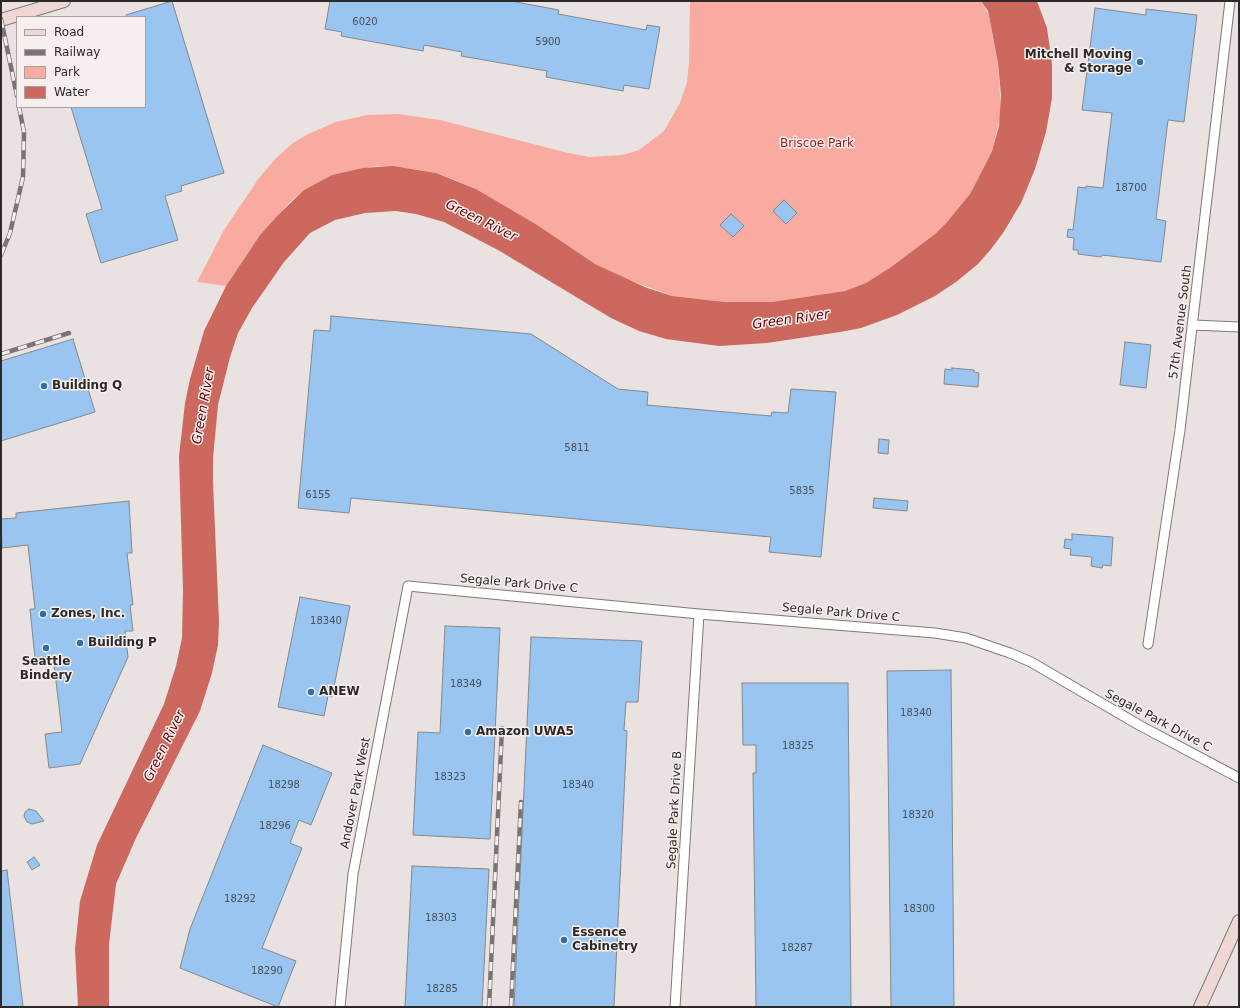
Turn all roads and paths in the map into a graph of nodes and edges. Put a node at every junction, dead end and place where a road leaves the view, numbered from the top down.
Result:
1 (64, 1) edge
2 (1230, 1) edge
3 (1, 20) edge
4 (1193, 325) junction
5 (1239, 327) edge
6 (408, 586) joint
7 (699, 614) junction
8 (1148, 644) dead end
9 (1239, 778) edge
10 (1239, 921) edge
11 (340, 1007) edge
12 (675, 1007) edge
13 (1200, 1007) edge

1 - 3 main road
2 - 4 street, 57th Avenue South
4 - 5 street
4 - 8 street, 57th Avenue South
6 - 7 street, Segale Park Drive C
6 - 11 street, Andover Park West
7 - 9 street, Segale Park Drive C
7 - 12 street, Segale Park Drive B
10 - 13 main road

